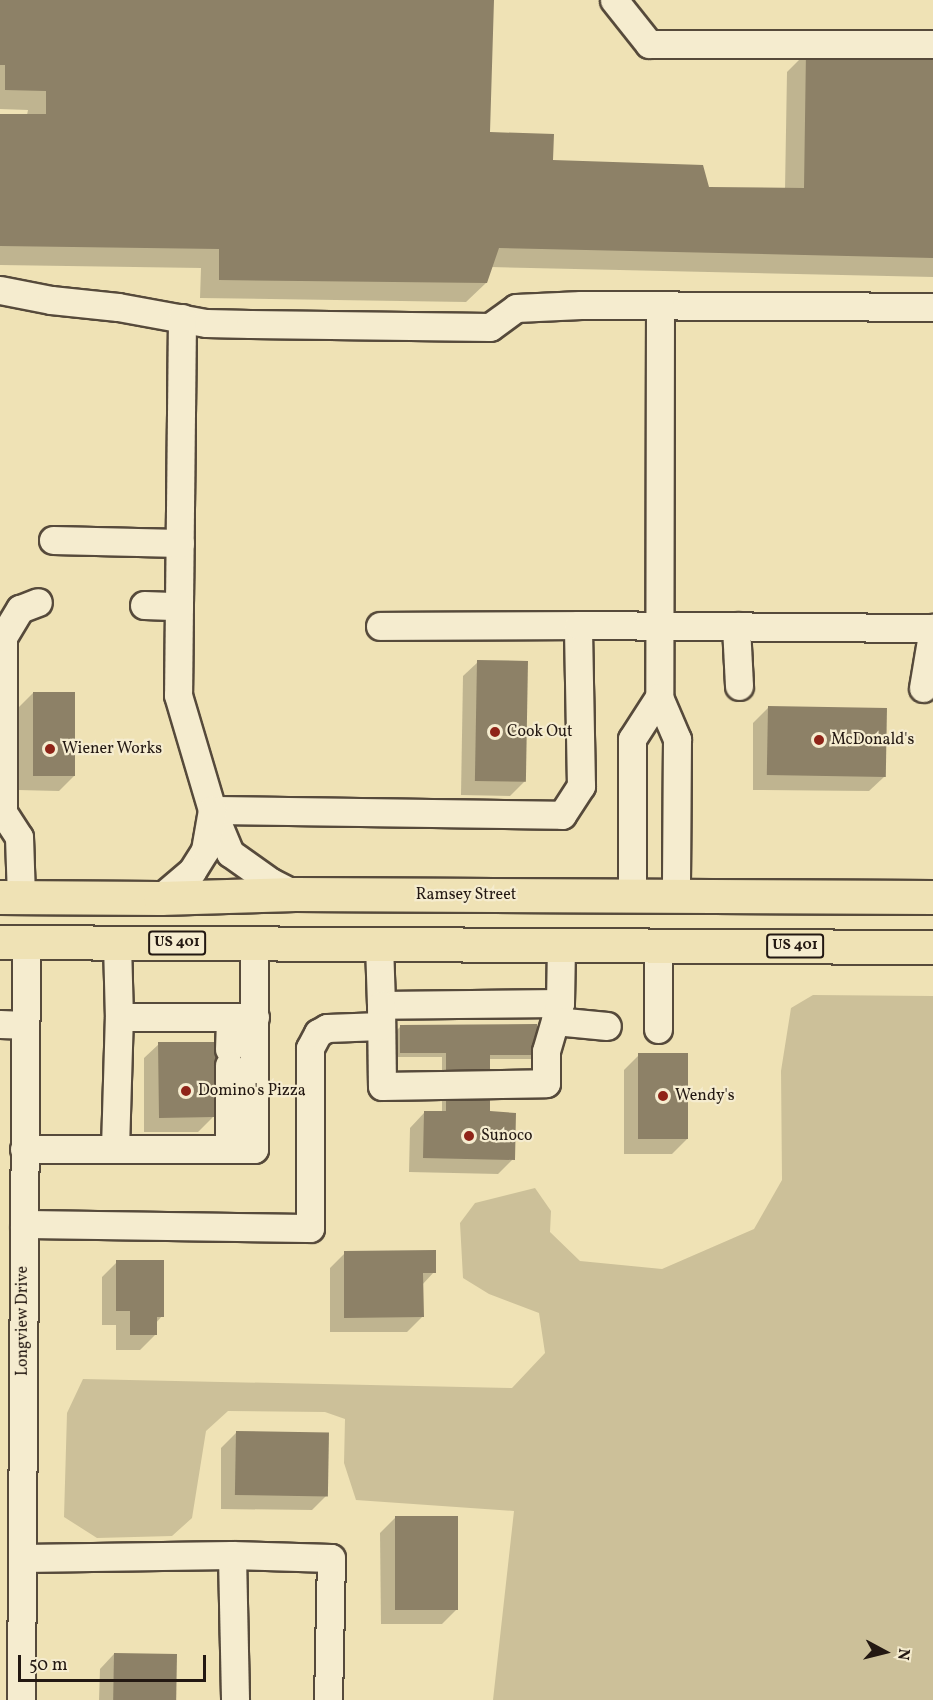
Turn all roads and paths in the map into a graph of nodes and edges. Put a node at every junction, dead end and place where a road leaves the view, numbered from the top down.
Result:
1 (614, 0) edge
2 (933, 44) edge
3 (0, 291) edge
4 (660, 305) junction
5 (933, 307) edge
6 (182, 318) junction
7 (53, 540) dead end
8 (180, 543) junction
9 (38, 602) dead end
10 (144, 605) dead end
11 (179, 606) junction
12 (578, 625) junction
13 (380, 626) dead end
14 (659, 626) junction
15 (736, 626) junction
16 (933, 628) edge
17 (739, 686) dead end
18 (923, 688) dead end
19 (659, 698) junction
20 (212, 810) junction
21 (295, 894) junction
22 (632, 895) junction
23 (676, 896) junction
24 (11, 897) edge
25 (160, 897) junction
26 (933, 897) edge
27 (13, 943) edge
28 (117, 943) junction
29 (254, 944) junction
30 (379, 944) junction
31 (561, 945) junction
32 (658, 946) junction
33 (933, 947) edge
34 (557, 1012) junction
35 (381, 1016) junction
36 (119, 1017) junction
37 (242, 1017) junction
38 (13, 1024) edge
39 (607, 1026) dead end
40 (658, 1029) dead end
41 (12, 1120) edge
42 (115, 1148) junction
43 (24, 1149) junction
44 (236, 1149) junction
45 (24, 1224) junction
46 (232, 1555) junction
47 (22, 1558) junction
48 (21, 1700) edge
49 (235, 1700) edge
50 (328, 1700) edge

1 - 2 street
3 - 6 street
4 - 5 street
4 - 6 street
4 - 14 street
6 - 8 street
7 - 8 street
8 - 11 street
9 - 24 street
10 - 11 street
11 - 20 street
12 - 13 street
12 - 14 street
12 - 20 street
14 - 15 street
14 - 19 street
15 - 16 street
15 - 17 street
16 - 18 street
19 - 22 street
19 - 23 street
20 - 21 street
20 - 25 street
21 - 22 main road, Ramsey Street
21 - 25 main road, Ramsey Street
22 - 23 main road, Ramsey Street
22 - 32 main road
23 - 26 main road, Ramsey Street
23 - 32 main road
24 - 25 main road, Ramsey Street
27 - 28 main road, US 401
27 - 38 street, Longview Drive
28 - 29 main road, US 401
28 - 36 street
29 - 30 main road, US 401
29 - 37 street
30 - 31 main road, US 401
30 - 35 street
31 - 32 main road, US 401
31 - 34 street
32 - 33 main road, US 401
32 - 40 street
34 - 35 street
34 - 35 street
34 - 39 street
35 - 45 street
36 - 37 street
36 - 42 street
37 - 44 street
37 - 44 street
38 - 41 street, Longview Drive
41 - 43 street, Longview Drive
42 - 43 street
42 - 44 street
43 - 45 street, Longview Drive
45 - 47 street, Longview Drive
46 - 47 street
46 - 49 street
46 - 50 street
47 - 48 street, Longview Drive

